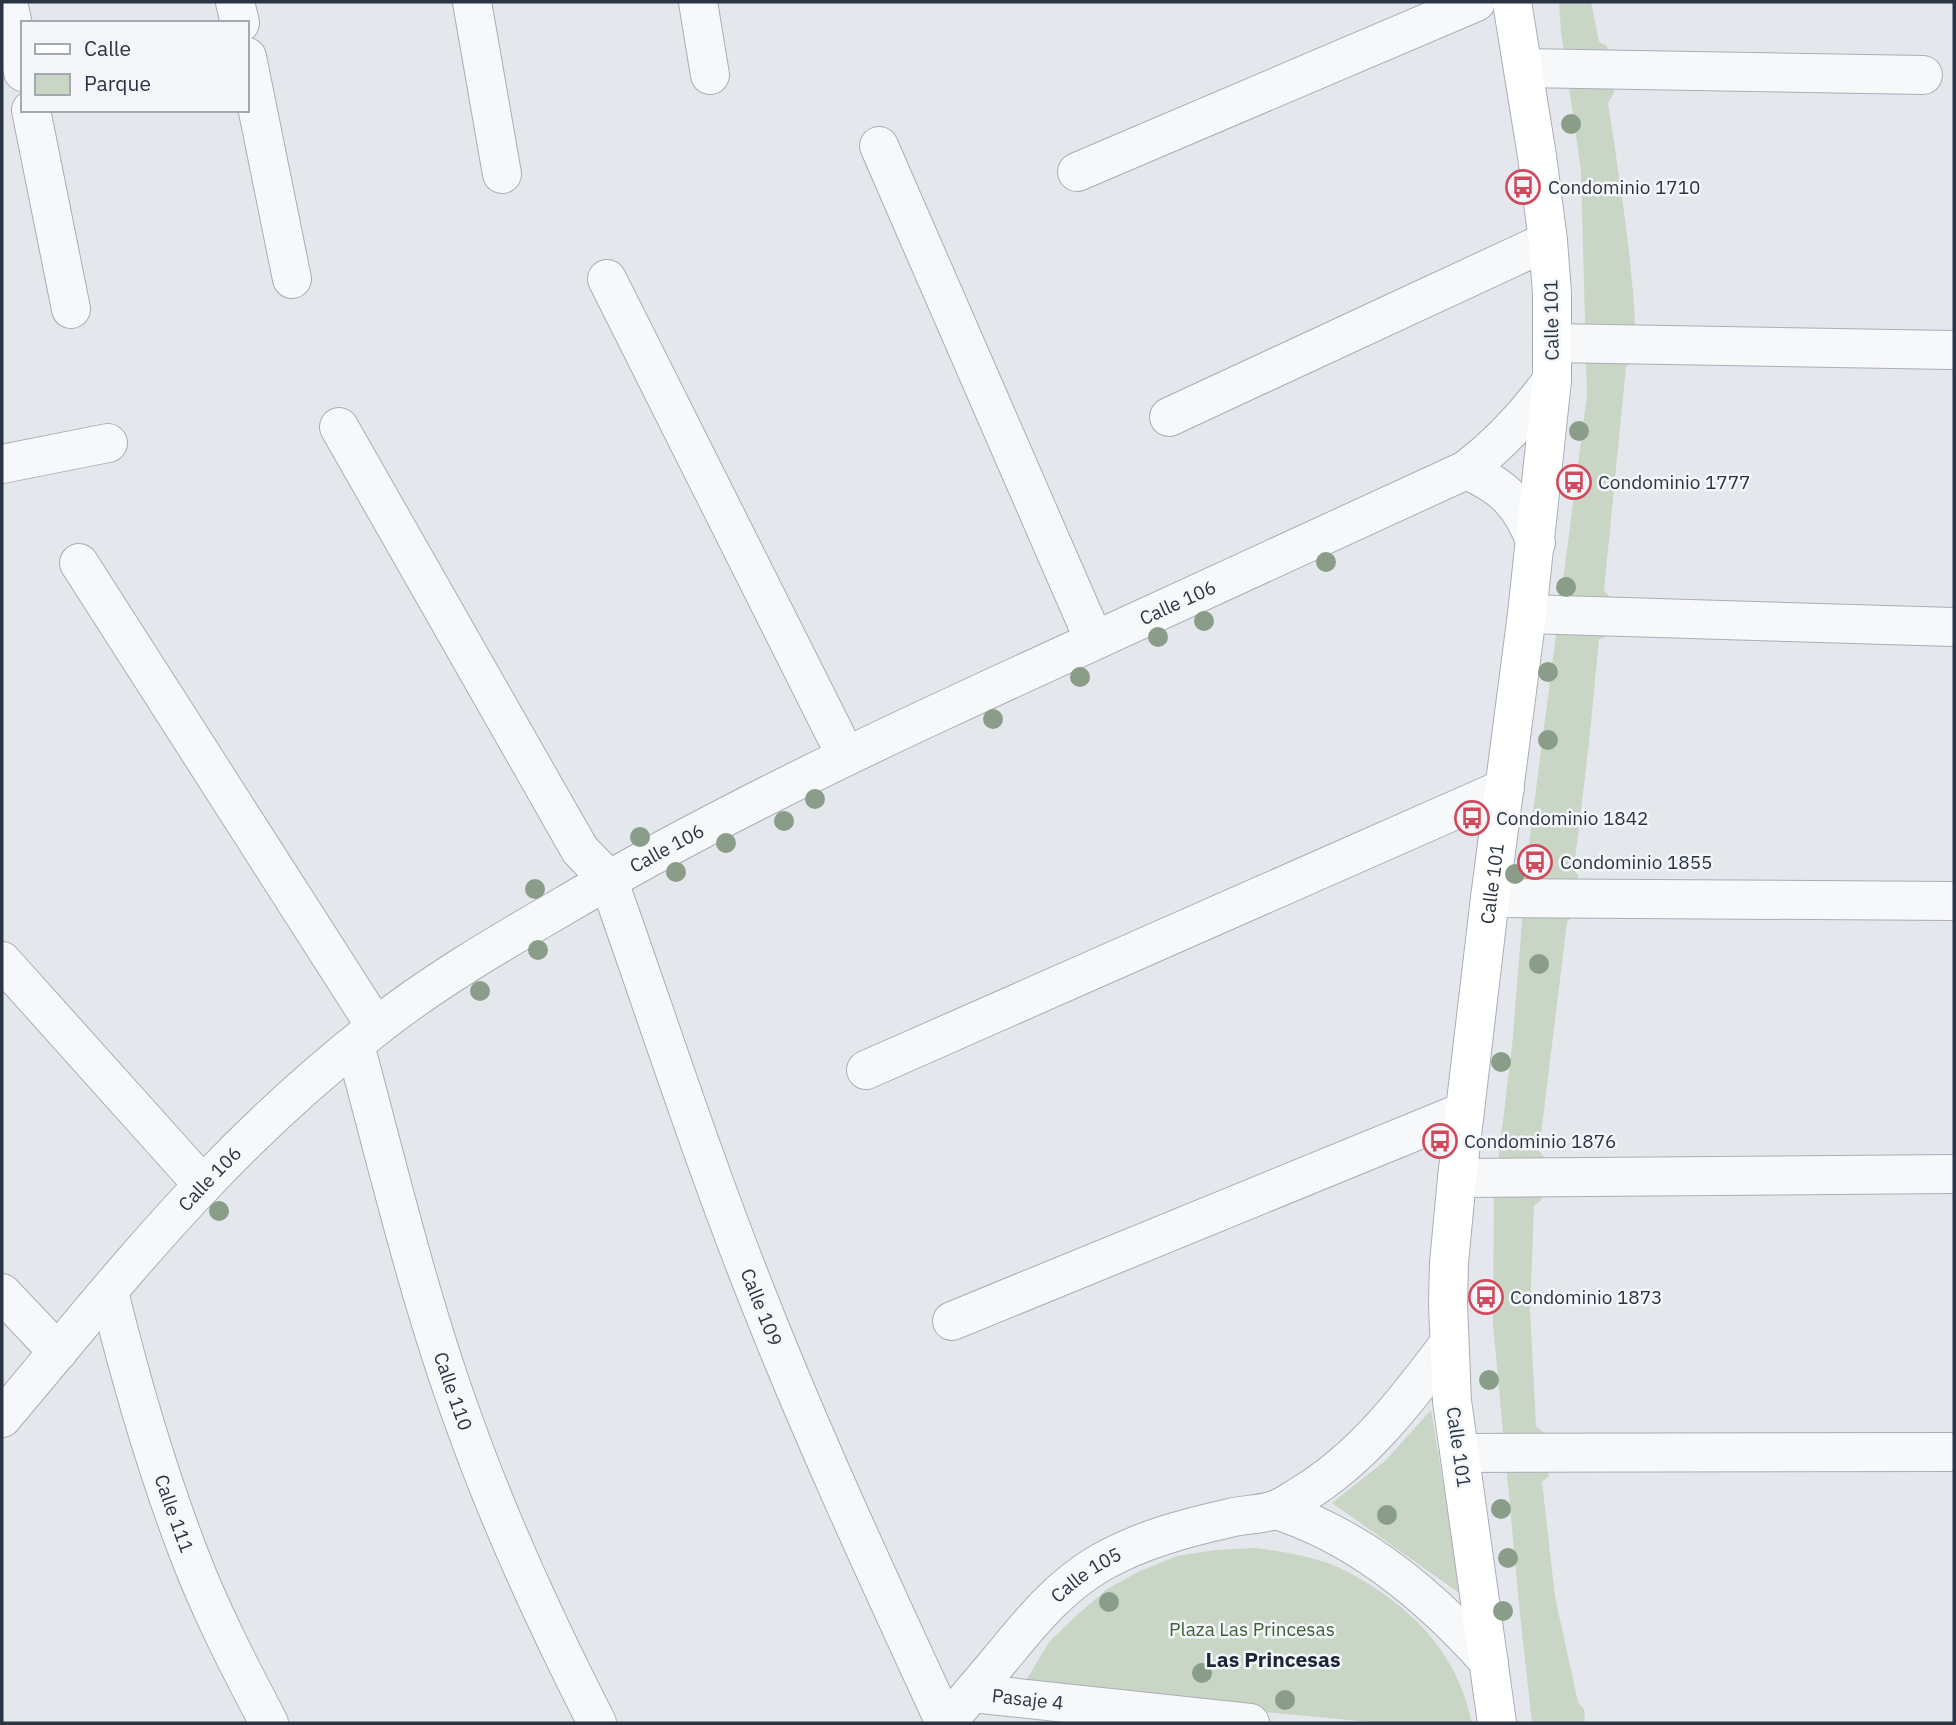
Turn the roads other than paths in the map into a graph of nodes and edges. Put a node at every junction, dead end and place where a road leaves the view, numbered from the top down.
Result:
1 (8, 2) edge
2 (235, 2) edge
3 (472, 2) edge
4 (698, 2) edge
5 (1476, 2) edge
6 (1512, 2) edge
7 (240, 21) edge
8 (248, 62) edge
9 (21, 63) edge
10 (1523, 68) junction
11 (710, 75) dead end
12 (1923, 75) dead end
13 (31, 112) edge
14 (879, 146) dead end
15 (1077, 172) dead end
16 (502, 174) dead end
17 (1548, 241) junction
18 (292, 279) dead end
19 (607, 279) dead end
20 (71, 309) dead end
21 (1952, 350) dead end
22 (1553, 362) junction
23 (1169, 417) dead end
24 (339, 427) dead end
25 (108, 443) dead end
26 (2, 464) edge
27 (1466, 470) junction
28 (1536, 543) junction
29 (79, 563) dead end
30 (1527, 614) junction
31 (1953, 627) edge
32 (1094, 640) junction
33 (846, 756) junction
34 (1504, 788) junction
35 (608, 879) junction
36 (1490, 898) junction
37 (1954, 901) edge
38 (2, 961) edge
39 (366, 1036) junction
40 (866, 1070) dead end
41 (1465, 1111) junction
42 (1954, 1174) edge
43 (1457, 1178) junction
44 (203, 1185) junction
45 (109, 1292) junction
46 (2, 1293) edge
47 (952, 1321) dead end
48 (1448, 1345) junction
49 (58, 1352) junction
50 (2, 1418) edge
51 (1954, 1452) edge
52 (1460, 1453) junction
53 (1276, 1510) junction
54 (1489, 1662) junction
55 (972, 1693) junction
56 (269, 1723) edge
57 (597, 1723) edge
58 (946, 1723) edge
59 (1250, 1723) edge
60 (1497, 1723) edge

1 - 9 street
2 - 7 street
3 - 16 street
4 - 11 street
5 - 15 street
6 - 10 main road, Calle 101
8 - 18 street
10 - 12 street
10 - 17 main road, Calle 101
13 - 20 street
14 - 32 street
17 - 22 main road, Calle 101
17 - 23 street
19 - 33 street
21 - 22 street
22 - 27 street, Calle 106
22 - 28 main road, Calle 101
24 - 35 street
25 - 26 street
27 - 28 street
27 - 32 street, Calle 106
28 - 30 main road, Calle 101
29 - 39 street, Calle 110
30 - 31 street
30 - 34 main road, Calle 101
32 - 33 street, Calle 106
33 - 35 street, Calle 106
34 - 36 main road, Calle 101
34 - 40 street
35 - 39 street, Calle 106
35 - 58 street, Calle 109
36 - 37 street
36 - 41 main road, Calle 101
38 - 44 street
39 - 44 street, Calle 106
39 - 57 street, Calle 110
41 - 43 main road, Calle 101
41 - 47 street
42 - 43 street
43 - 48 main road, Calle 101
44 - 45 street, Calle 106
45 - 49 street, Calle 106
45 - 56 street, Calle 111
46 - 49 street
48 - 52 main road, Calle 101
48 - 53 street, Calle 105
49 - 50 street, Calle 106
51 - 52 street
52 - 54 main road, Calle 101
53 - 54 street, Calle 105
53 - 55 street, Calle 105
54 - 60 main road, Calle 101
55 - 58 street, Calle 105
55 - 59 street, Pasaje 4

